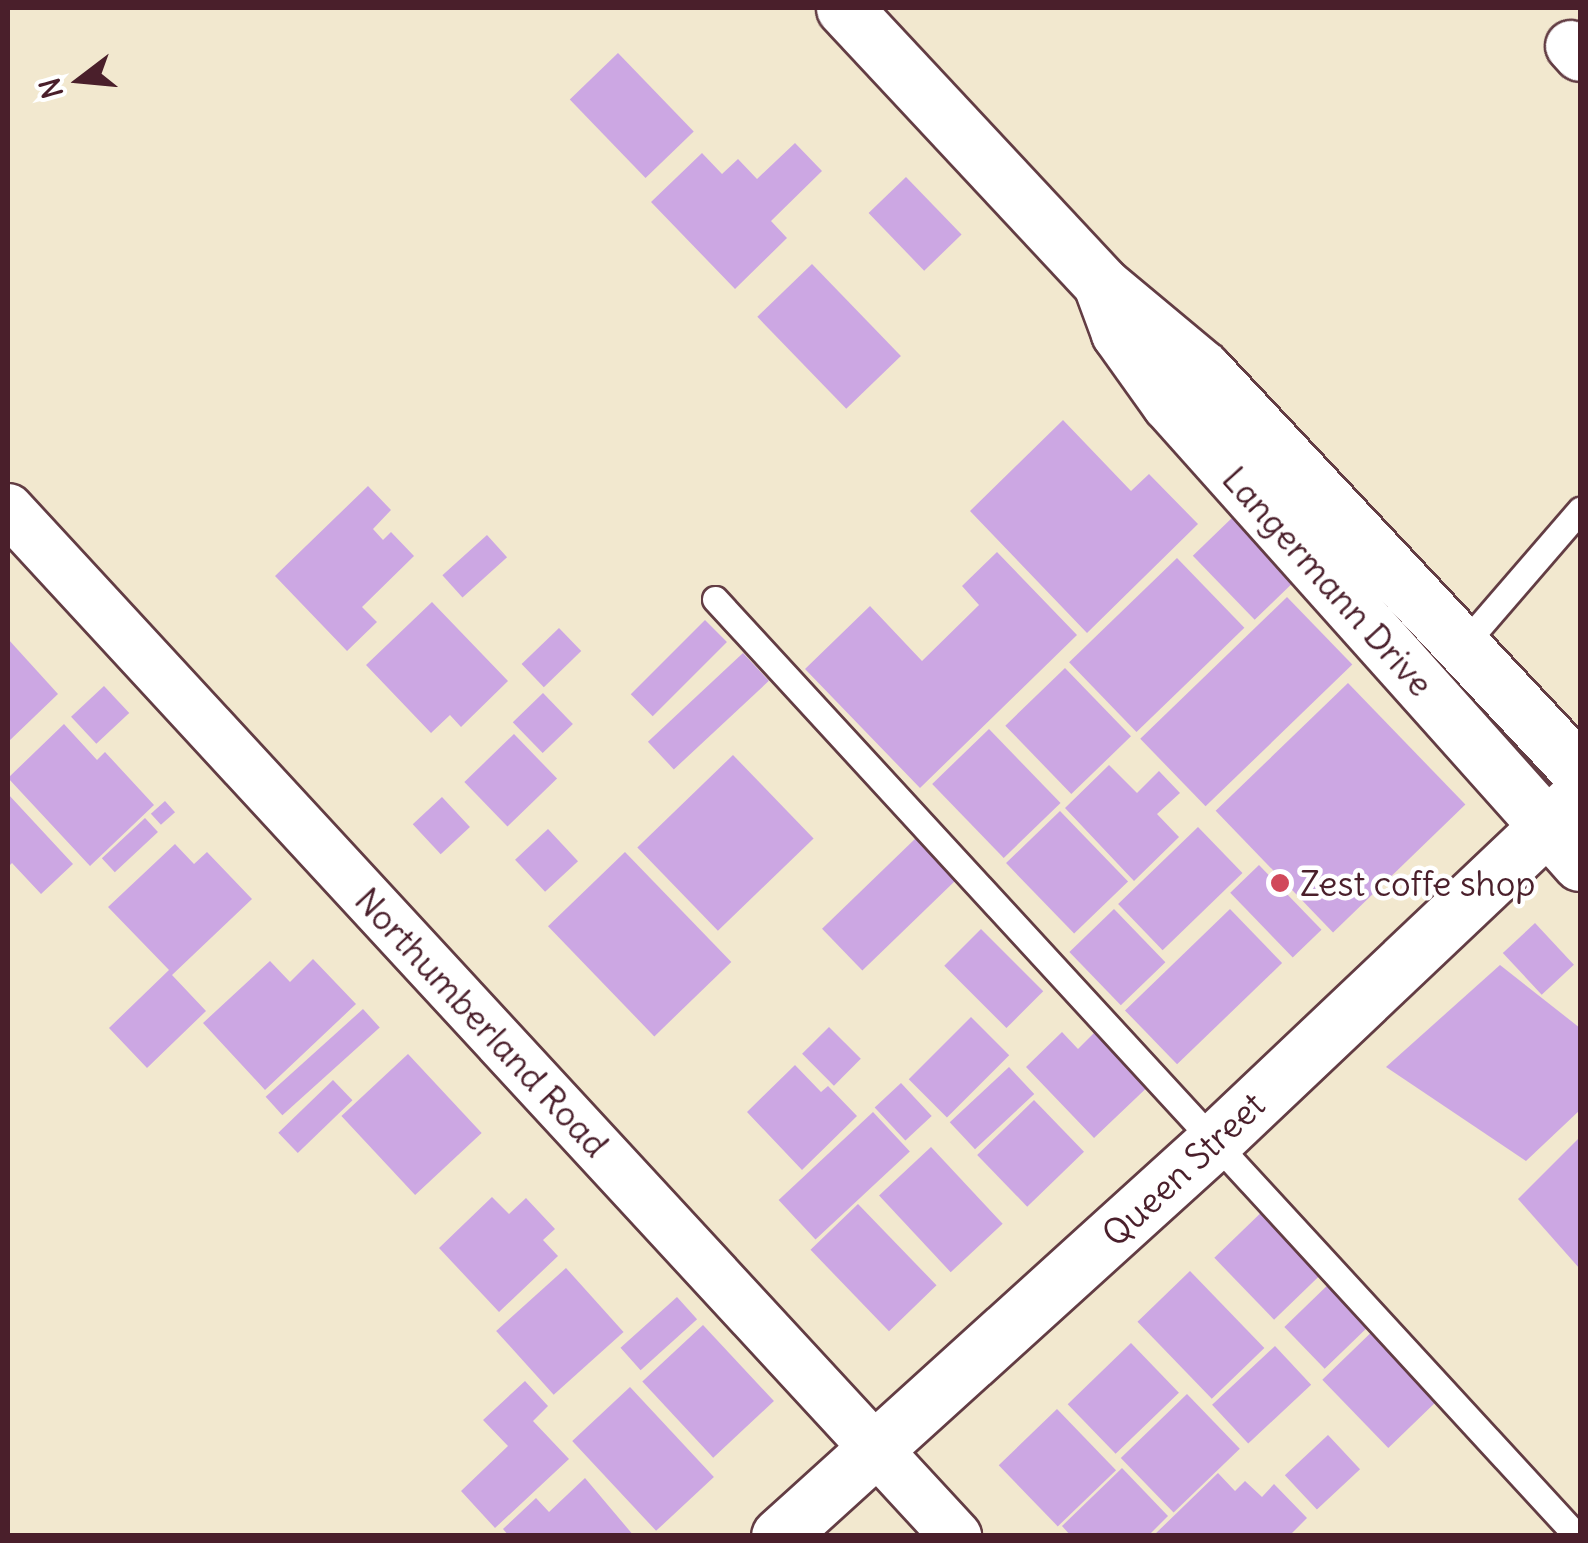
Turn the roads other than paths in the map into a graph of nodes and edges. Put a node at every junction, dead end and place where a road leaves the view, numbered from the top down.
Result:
1 (844, 8) edge
2 (1102, 284) junction
3 (8, 508) edge
4 (1580, 510) edge
5 (715, 599) dead end
6 (1465, 643) junction
7 (1580, 772) edge
8 (1569, 828) edge
9 (1217, 1139) junction
10 (875, 1448) junction
11 (779, 1536) edge
12 (956, 1536) edge
13 (1577, 1536) edge

1 - 2 main road, Langermann Drive
2 - 6 main road, Langermann Drive
2 - 8 main road, Langermann Drive
3 - 10 street, Northumberland Road
4 - 6 lane
5 - 9 lane
6 - 7 main road, Langermann Drive
8 - 9 main road, Queen Street
9 - 10 main road, Queen Street
9 - 13 lane
10 - 11 main road, Queen Street
10 - 12 street, Northumberland Road

